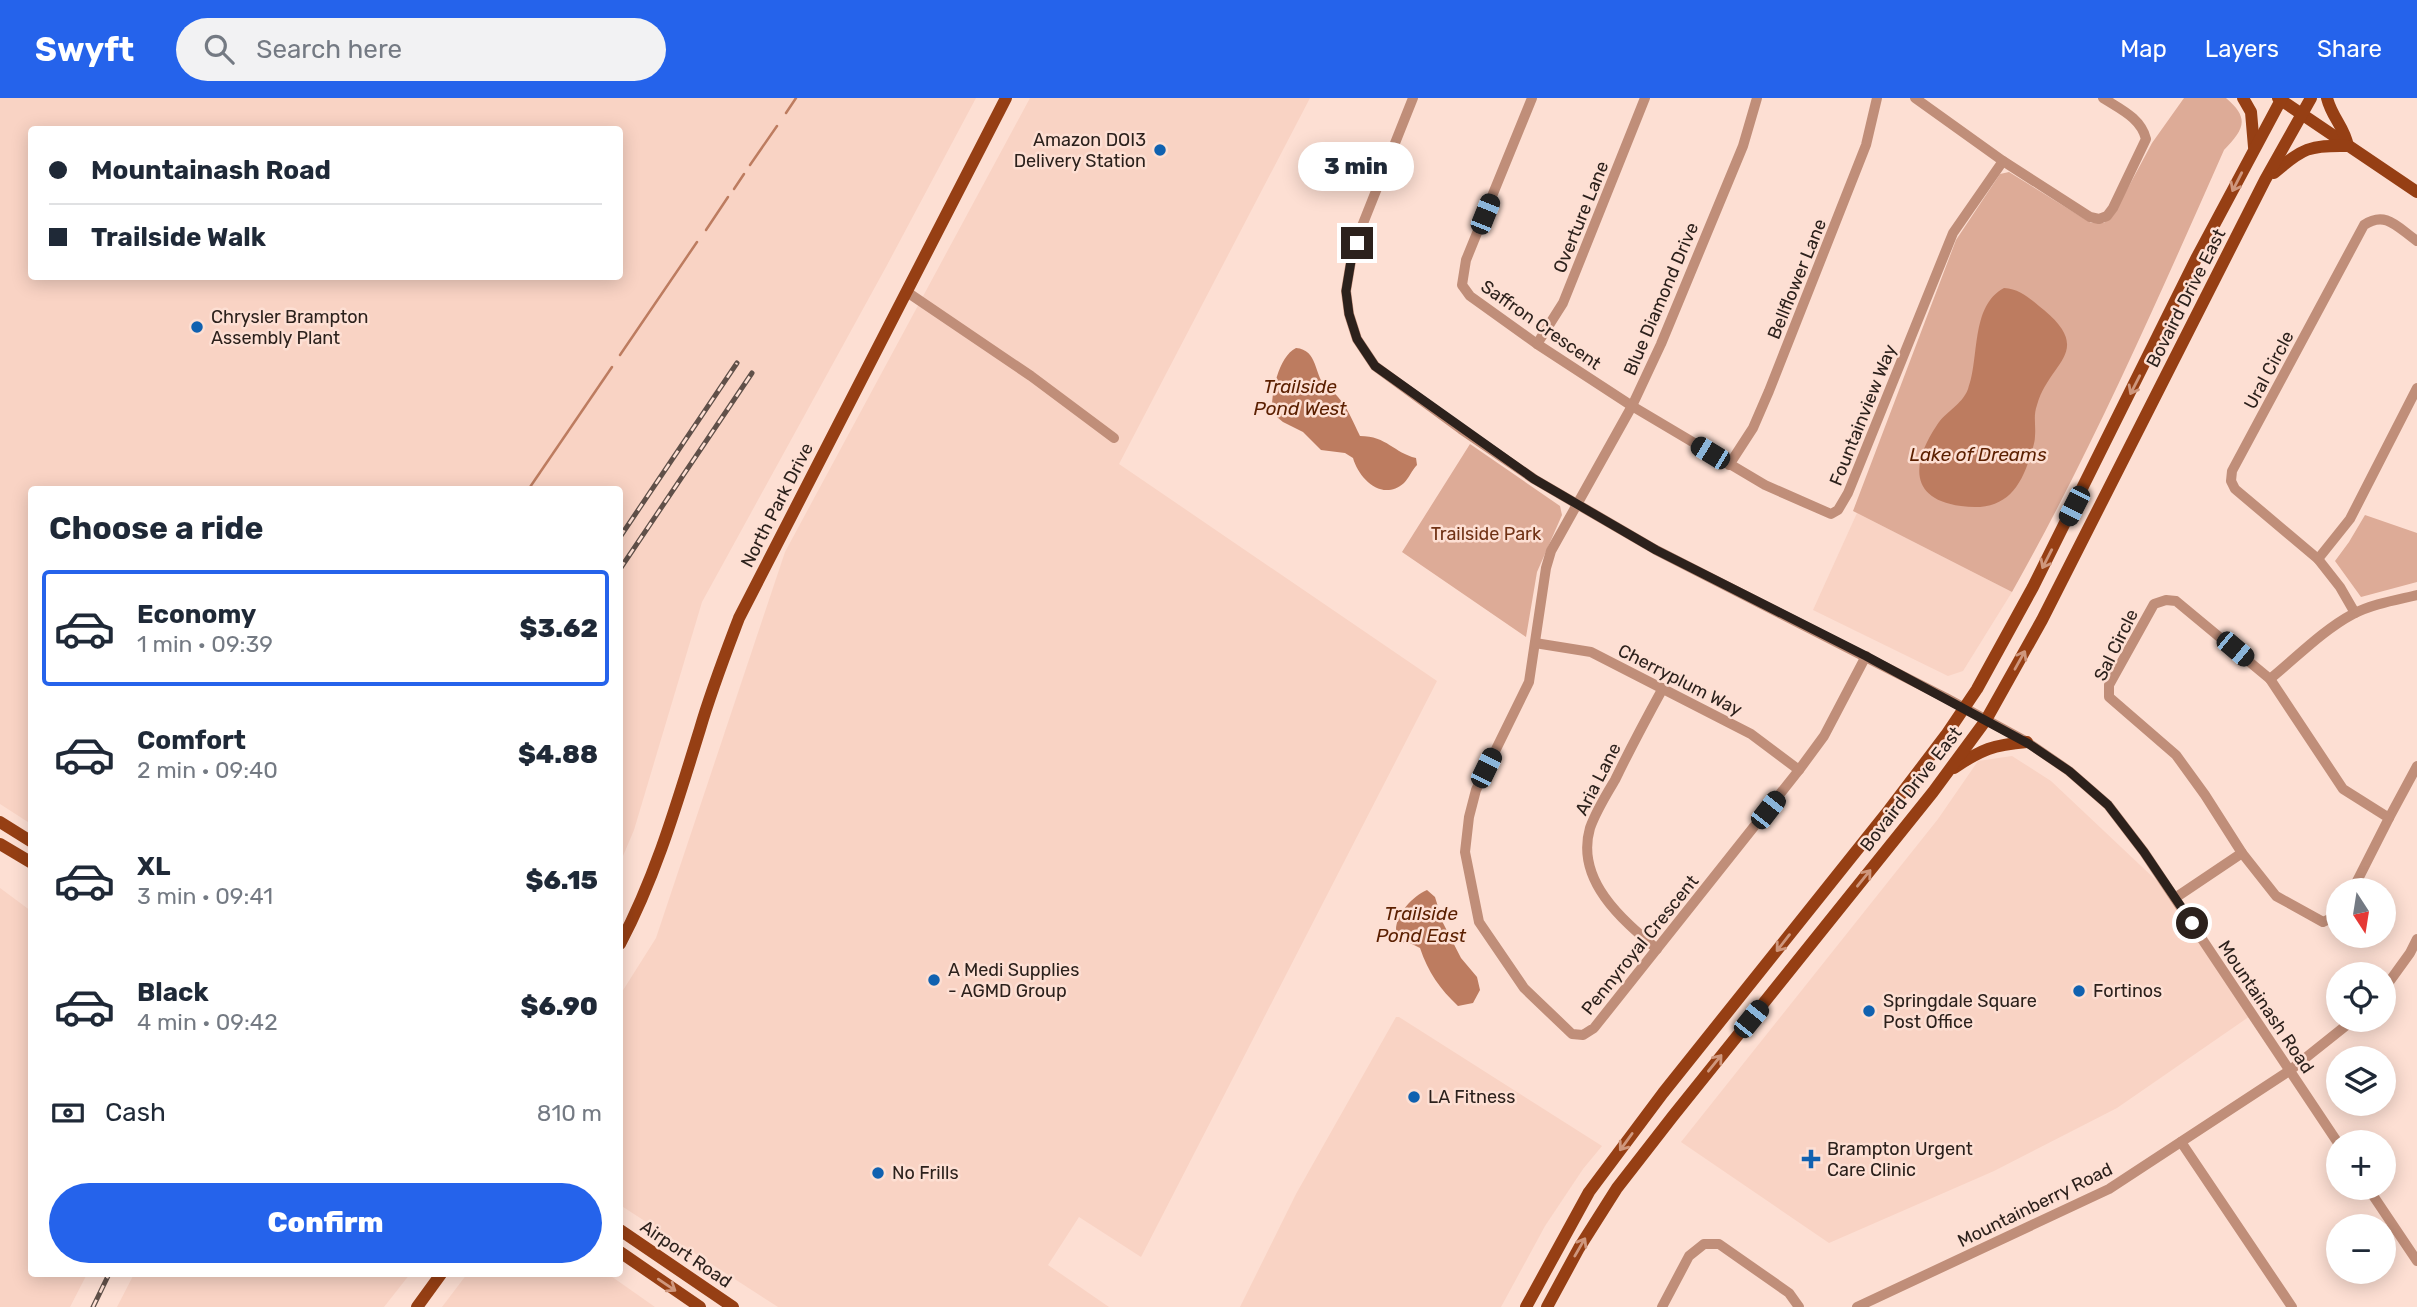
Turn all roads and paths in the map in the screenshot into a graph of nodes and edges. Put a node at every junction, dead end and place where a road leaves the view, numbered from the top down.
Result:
1 (1006, 98) edge
2 (1413, 98) edge
3 (1532, 98) edge
4 (1645, 98) edge
5 (1757, 98) edge
6 (1877, 98) edge
7 (1914, 98) edge
8 (2103, 98) edge
9 (2243, 98) edge
10 (2311, 98) edge
11 (2327, 98) edge
12 (2280, 99) edge
13 (2302, 114) junction
14 (2348, 146) junction
15 (2254, 147) junction
16 (2003, 161) junction
17 (2265, 180) junction
18 (2417, 192) edge
19 (2417, 241) edge
20 (907, 292) junction
21 (1537, 344) junction
22 (2417, 387) edge
23 (1632, 406) junction
24 (1114, 438) dead end
25 (1729, 465) junction
26 (1577, 505) junction
27 (2318, 559) junction
28 (2417, 596) edge
29 (2355, 613) junction
30 (1535, 643) junction
31 (1866, 656) junction
32 (2270, 679) junction
33 (1663, 688) junction
34 (1964, 708) junction
35 (1986, 720) junction
36 (2027, 742) junction
37 (2417, 765) edge
38 (1799, 770) junction
39 (1946, 775) junction
40 (2389, 818) junction
41 (0, 822) edge
42 (28, 840) edge
43 (0, 844) edge
44 (2242, 853) junction
45 (28, 861) edge
46 (2359, 878) edge
47 (2175, 898) junction
48 (2326, 921) edge
49 (623, 938) edge
50 (2417, 939) edge
51 (1657, 948) junction
52 (2396, 972) edge
53 (2338, 1032) edge
54 (2289, 1071) junction
55 (1662, 1093) junction
56 (1673, 1116) junction
57 (2329, 1130) edge
58 (2181, 1142) junction
59 (2376, 1200) edge
60 (623, 1232) edge
61 (623, 1254) edge
62 (2417, 1261) edge
63 (439, 1277) edge
64 (417, 1307) edge
65 (700, 1307) edge
66 (733, 1307) edge
67 (1526, 1307) edge
68 (1547, 1307) edge
69 (1662, 1307) edge
70 (1799, 1307) edge
71 (1857, 1307) edge
72 (2292, 1307) edge

1 - 20 main road, North Park Drive
2 - 26 street, Mountainash Road
3 - 21 street, Saffron Crescent
4 - 21 street, Overture Lane
5 - 23 street, Blue Diamond Drive
6 - 25 street, Bellflower Lane
7 - 16 street
8 - 16 street
9 - 15 main road
10 - 13 main road, Bovaird Drive East
11 - 14 main road
12 - 13 main road
12 - 15 main road, Bovaird Drive East
13 - 14 main road
13 - 17 main road, Bovaird Drive East
14 - 17 main road
14 - 18 main road
15 -> 34 main road, Bovaird Drive East
16 - 25 street, Fountainview Way
35 -> 17 main road, Bovaird Drive East
19 - 27 street, Ural Circle
20 - 24 street
20 - 49 main road, North Park Drive
21 - 23 street, Saffron Crescent
22 - 27 street
23 - 25 street, Fountainview Way
23 - 26 street, Blue Diamond Drive
26 - 30 street, Pennyroyal Crescent
26 - 31 street, Mountainash Road
27 - 29 street, Ural Circle
28 - 29 street
29 - 32 street
30 - 33 street, Cherryplum Way
30 - 51 street, Pennyroyal Crescent
31 - 34 street, Mountainash Road
31 - 38 street, Pennyroyal Crescent
32 - 40 street, Sal Circle
32 - 44 street, Sal Circle
33 - 38 street, Cherryplum Way
33 - 51 street, Aria Lane
34 - 35 street, Mountainash Road
34 -> 55 main road, Bovaird Drive East
35 - 36 street, Mountainash Road
35 - 39 main road, Bovaird Drive East
36 - 39 main road
36 - 47 street, Mountainash Road
37 - 40 street
38 - 51 street, Pennyroyal Crescent
56 -> 39 main road, Bovaird Drive East
40 - 46 street
41 - 42 main road
43 - 45 main road
44 - 47 street
44 - 48 street, Sal Circle
47 - 54 street, Mountainash Road
50 - 52 street
53 - 54 street, Mountainberry Road
54 - 57 street, Mountainash Road
54 - 58 street, Mountainberry Road
55 - 56 main road
55 -> 67 main road, Bovaird Drive East
68 -> 56 main road, Bovaird Drive East
58 - 71 street, Mountainberry Road
58 - 72 street
59 - 62 street
60 - 66 main road, Airport Road
61 -> 65 main road, Airport Road
63 - 64 main road
69 - 70 street

